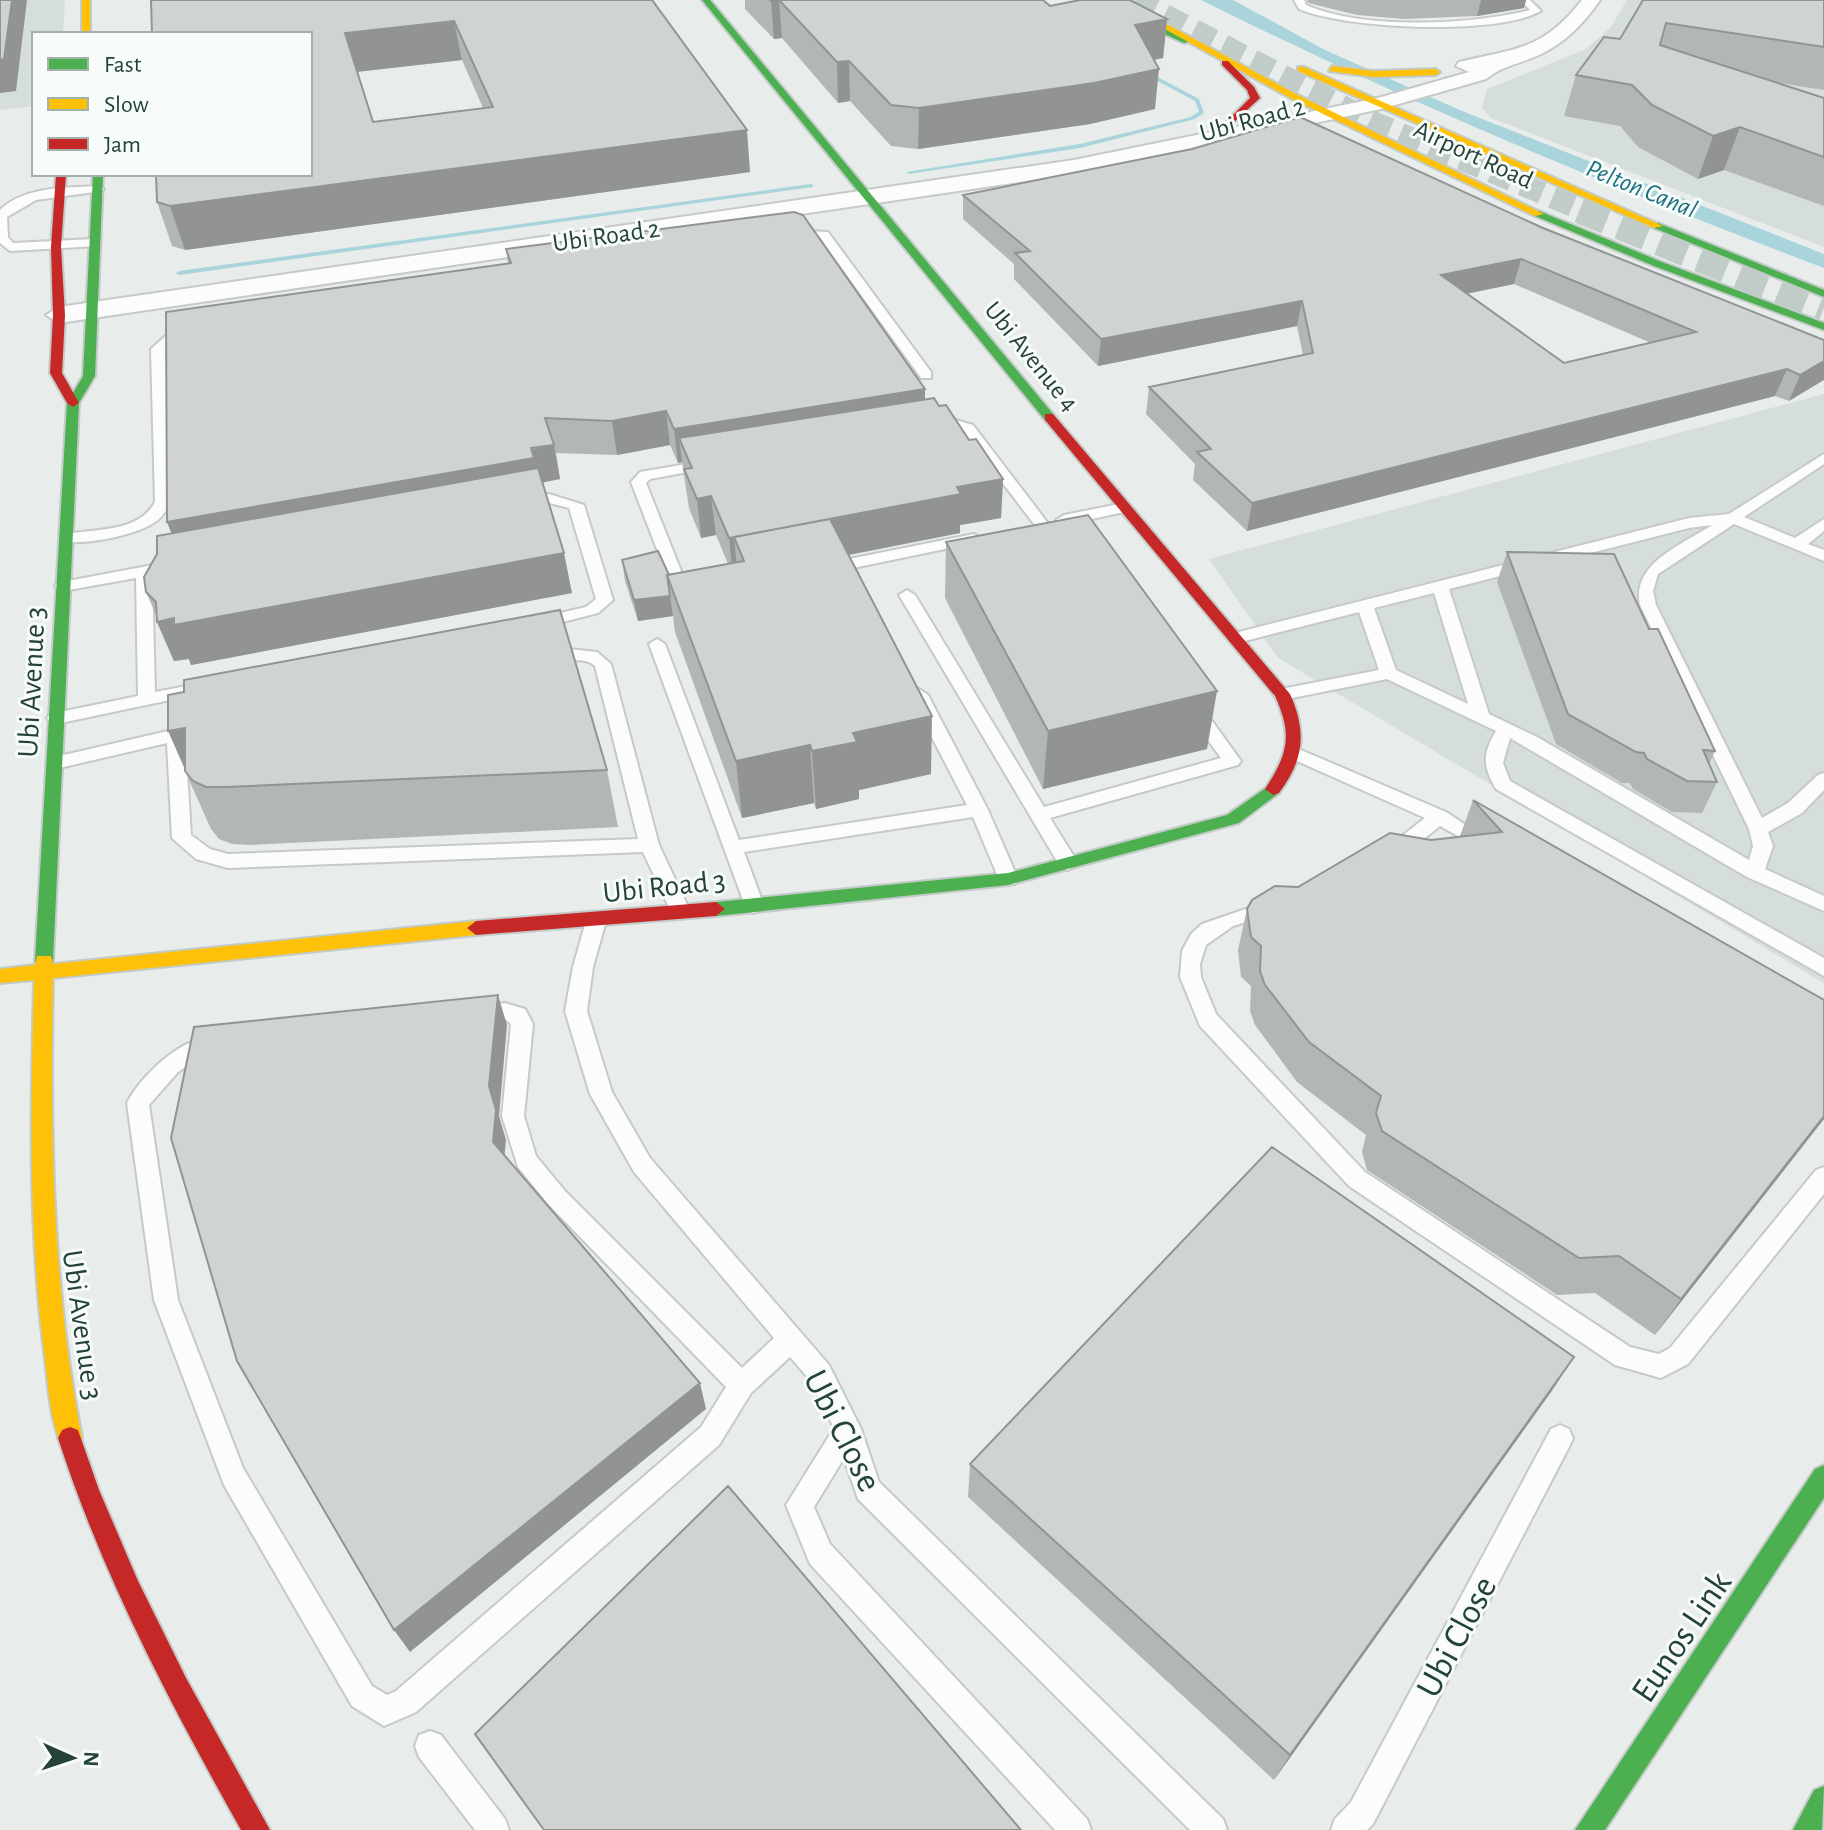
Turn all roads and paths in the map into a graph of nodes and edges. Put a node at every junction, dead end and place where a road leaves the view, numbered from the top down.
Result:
1 (86, 0) edge
2 (706, 0) edge
3 (1095, 0) edge
4 (1116, 0) edge
5 (1299, 0) edge
6 (1525, 0) edge
7 (1591, 0) edge
8 (86, 32) edge
9 (1187, 41) junction
10 (1219, 57) junction
11 (1492, 64) junction
12 (1436, 72) junction
13 (1464, 79) junction
14 (1355, 92) junction
15 (1381, 103) junction
16 (1309, 104) junction
17 (1329, 114) junction
18 (1231, 122) junction
19 (1463, 142) junction
20 (1151, 150) junction
21 (61, 176) edge
22 (98, 181) edge
23 (58, 194) junction
24 (869, 200) junction
25 (774, 235) edge
26 (93, 243) junction
27 (56, 247) junction
28 (1824, 293) edge
29 (92, 309) junction
30 (59, 315) junction
31 (1824, 327) edge
32 (206, 329) edge
33 (926, 375) dead end
34 (73, 403) junction
35 (910, 432) edge
36 (1824, 458) edge
37 (723, 462) edge
38 (502, 506) edge
39 (1124, 508) junction
40 (1733, 518) junction
41 (1824, 524) edge
42 (996, 534) edge
43 (67, 538) junction
44 (1796, 545) junction
45 (1824, 556) edge
46 (191, 562) edge
47 (144, 571) junction
48 (814, 571) edge
49 (63, 586) junction
50 (1441, 588) junction
51 (708, 592) edge
52 (907, 595) dead end
53 (1365, 607) junction
54 (525, 626) edge
55 (1237, 638) junction
56 (657, 644) dead end
57 (536, 661) edge
58 (908, 673) edge
59 (1389, 673) junction
60 (221, 684) edge
61 (1282, 694) junction
62 (1187, 698) edge
63 (147, 700) junction
64 (1481, 717) junction
65 (56, 718) junction
66 (207, 728) edge
67 (1506, 729) junction
68 (176, 735) junction
69 (1294, 753) junction
70 (55, 763) junction
71 (1824, 779) edge
72 (1816, 798) edge
73 (979, 810) junction
74 (1041, 814) junction
75 (1439, 817) junction
76 (1758, 829) junction
77 (649, 845) junction
78 (734, 847) junction
79 (1508, 857) edge
80 (1374, 861) edge
81 (1068, 863) junction
82 (1754, 872) junction
83 (1008, 879) junction
84 (1287, 898) edge
85 (1824, 904) edge
86 (754, 906) junction
87 (680, 911) junction
88 (596, 921) junction
89 (1824, 968) edge
90 (42, 971) junction
91 (0, 976) edge
92 (458, 1015) edge
93 (240, 1041) edge
94 (1824, 1177) edge
95 (791, 1339) junction
96 (742, 1385) junction
97 (848, 1429) junction
98 (1560, 1438) dead end
99 (1824, 1477) edge
100 (430, 1746) dead end
101 (1824, 1800) edge
102 (256, 1830) edge
103 (494, 1830) edge
104 (1076, 1830) edge
105 (1212, 1830) edge
106 (1346, 1830) edge
107 (1589, 1830) edge
108 (1807, 1830) edge

1 - 8 main road
2 - 24 main road, Ubi Avenue 4
3 - 9 main road
4 - 9 main road, Airport Road
5 - 6 lane
7 - 11 street
9 - 10 main road, Airport Road
10 - 16 main road, Airport Road
10 - 18 main road
11 - 12 street, Ubi Road 2
11 - 13 street, Ubi Road 2
12 - 14 street, Ubi Road 2
12 - 14 main road, Airport Road
13 - 15 street, Ubi Road 2
13 - 19 main road
14 - 15 main road, Airport Road
14 - 16 street, Ubi Road 2
15 - 17 street, Ubi Road 2
15 - 19 main road, Airport Road
16 - 17 main road, Airport Road
16 - 18 street, Ubi Road 2
17 - 20 street, Ubi Road 2
17 - 31 main road, Airport Road
18 - 20 street, Ubi Road 2
19 - 28 main road, Airport Road
20 - 24 street, Ubi Road 2
21 - 23 main road, Ubi Avenue 3
22 - 23 lane
22 - 26 main road, Ubi Avenue 3
23 - 27 main road, Ubi Avenue 3
23 - 27 lane
24 - 29 street, Ubi Road 2
24 - 39 main road, Ubi Avenue 4
25 - 33 lane
26 - 27 lane
26 - 29 main road, Ubi Avenue 3
27 - 30 main road, Ubi Avenue 3
29 - 30 street, Ubi Road 2
29 - 34 main road, Ubi Avenue 3
30 - 34 main road, Ubi Avenue 3
32 - 43 lane
34 - 43 main road, Ubi Avenue 3
35 - 39 lane
36 - 40 lane
37 - 51 lane
38 - 54 lane
39 - 55 main road, Ubi Avenue 4
40 - 44 lane
40 - 50 lane
40 - 76 lane
41 - 44 lane
42 - 48 lane
43 - 49 main road, Ubi Avenue 3
44 - 45 lane
46 - 47 lane
47 - 49 lane
47 - 63 lane
49 - 65 main road, Ubi Avenue 3
50 - 53 lane
50 - 64 lane
52 - 74 lane
53 - 55 lane
53 - 59 lane
55 - 61 main road, Ubi Avenue 4
56 - 78 lane
57 - 77 lane
58 - 73 lane
59 - 61 lane
59 - 64 lane
60 - 63 lane
61 - 69 main road, Ubi Avenue 4
62 - 74 lane
63 - 65 lane
64 - 67 lane
65 - 70 main road, Ubi Avenue 3
66 - 68 lane
67 - 82 lane
67 - 89 lane
68 - 70 lane
68 - 77 lane
69 - 75 lane
69 - 81 main road, Ubi Road 3
70 - 90 main road, Ubi Avenue 3
71 - 72 lane
72 - 76 lane
73 - 78 lane
73 - 83 lane
74 - 81 lane
75 - 79 lane
75 - 80 lane
76 - 82 lane
77 - 87 lane
78 - 86 lane
81 - 83 main road, Ubi Road 3
82 - 85 lane
83 - 86 main road, Ubi Road 3
84 - 94 lane
86 - 87 main road, Ubi Road 3
87 - 88 main road, Ubi Road 3
88 - 90 main road, Ubi Road 3
88 - 95 lane, Ubi Close
90 - 91 main road, Ubi Road 3
90 - 102 main road, Ubi Avenue 3
92 - 96 lane
93 - 96 lane
95 - 96 lane
95 - 97 lane, Ubi Close
97 - 104 lane
97 - 105 lane, Ubi Close
98 - 106 lane, Ubi Close
99 - 107 main road, Eunos Link
100 - 103 lane
101 - 108 main road

